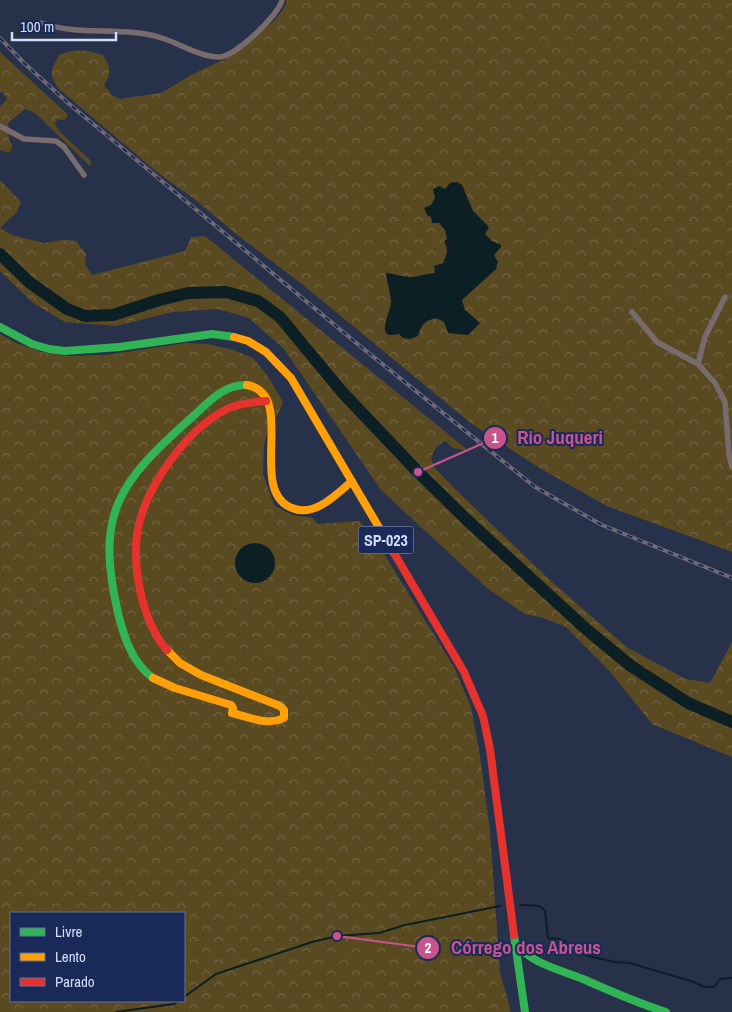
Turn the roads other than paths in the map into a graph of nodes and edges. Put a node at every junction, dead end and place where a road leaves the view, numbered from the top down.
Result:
1 (282, 0) edge
2 (41, 23) dead end
3 (0, 126) edge
4 (84, 175) dead end
5 (725, 297) dead end
6 (632, 312) dead end
7 (0, 327) edge
8 (698, 364) junction
9 (266, 401) junction
10 (732, 467) edge
11 (352, 481) junction
12 (515, 942) junction
13 (525, 1012) edge
14 (666, 1012) edge

1 - 2 street
3 - 4 street
5 - 8 street
6 - 8 street
7 - 11 street, SP-023
8 - 10 street
9 - 9 street
9 - 11 street
11 - 12 street, SP-023
12 - 13 street, SP-023
12 - 14 street

